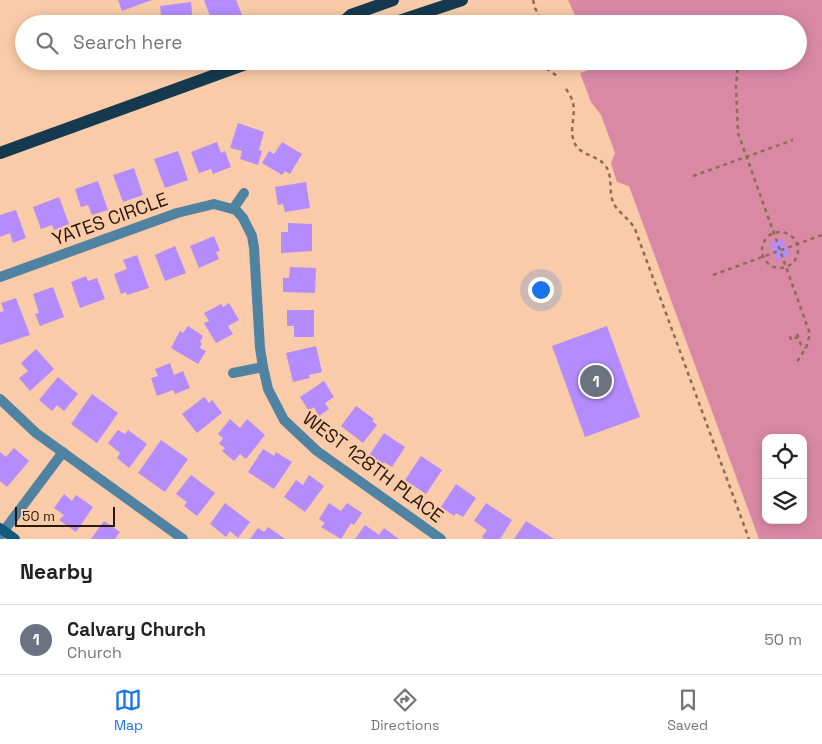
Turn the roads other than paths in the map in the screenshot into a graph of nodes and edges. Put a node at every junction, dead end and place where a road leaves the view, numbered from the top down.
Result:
1 (393, 0) edge
2 (462, 0) edge
3 (354, 15) edge
4 (417, 15) edge
5 (229, 70) edge
6 (0, 153) edge
7 (244, 193) dead end
8 (233, 209) junction
9 (0, 277) edge
10 (263, 367) junction
11 (233, 372) dead end
12 (0, 400) edge
13 (63, 452) junction
14 (1, 532) edge
15 (15, 539) edge
16 (183, 539) edge
17 (441, 539) edge

1 - 3 main road
2 - 4 main road
5 - 6 main road
7 - 8 street
8 - 9 street, YATES CIRCLE
8 - 10 street, WEST 128TH PLACE
10 - 11 street
10 - 17 street, WEST 128TH PLACE
12 - 13 street
13 - 14 street
13 - 16 street
14 - 15 main road

